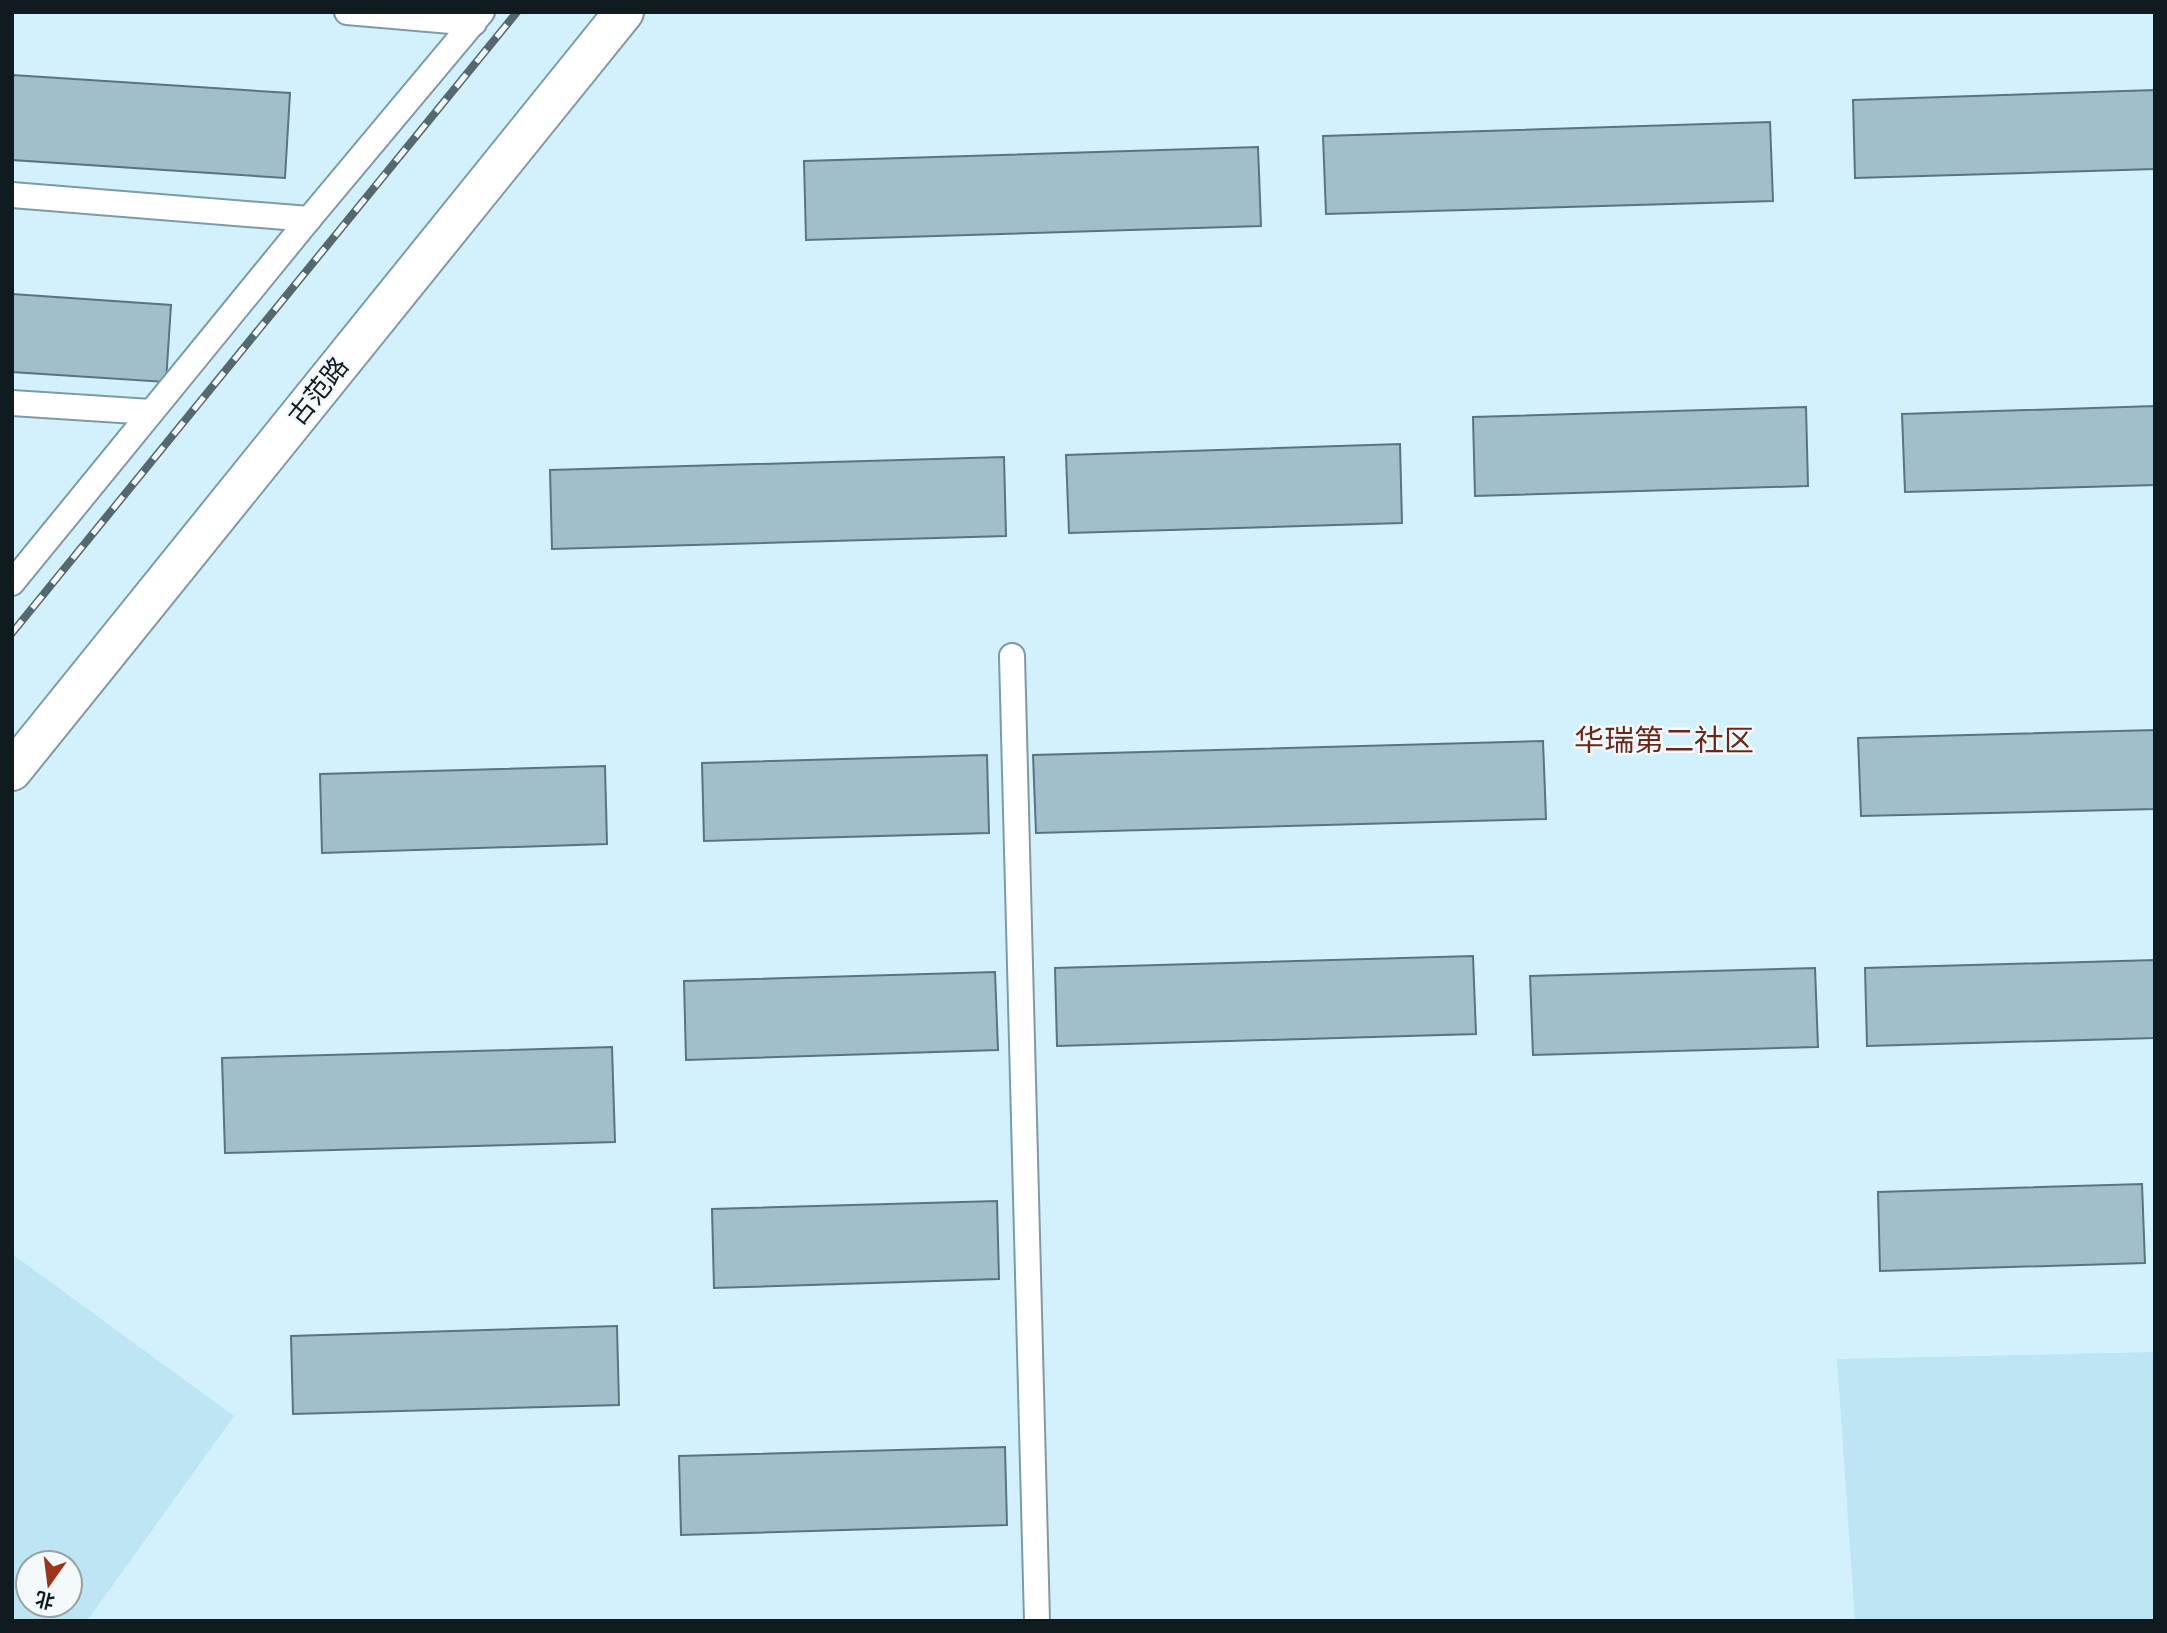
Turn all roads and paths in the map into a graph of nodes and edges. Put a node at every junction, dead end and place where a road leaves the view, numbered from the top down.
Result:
1 (347, 12) edge
2 (624, 12) edge
3 (478, 17) edge
4 (12, 195) edge
5 (309, 219) junction
6 (12, 403) edge
7 (151, 412) junction
8 (12, 583) edge
9 (1012, 656) dead end
10 (12, 771) edge
11 (1037, 1621) edge

1 - 3 lane
2 - 10 main road, 古范路
3 - 5 lane
4 - 5 lane
5 - 7 lane
6 - 7 lane
7 - 8 lane
9 - 11 lane

